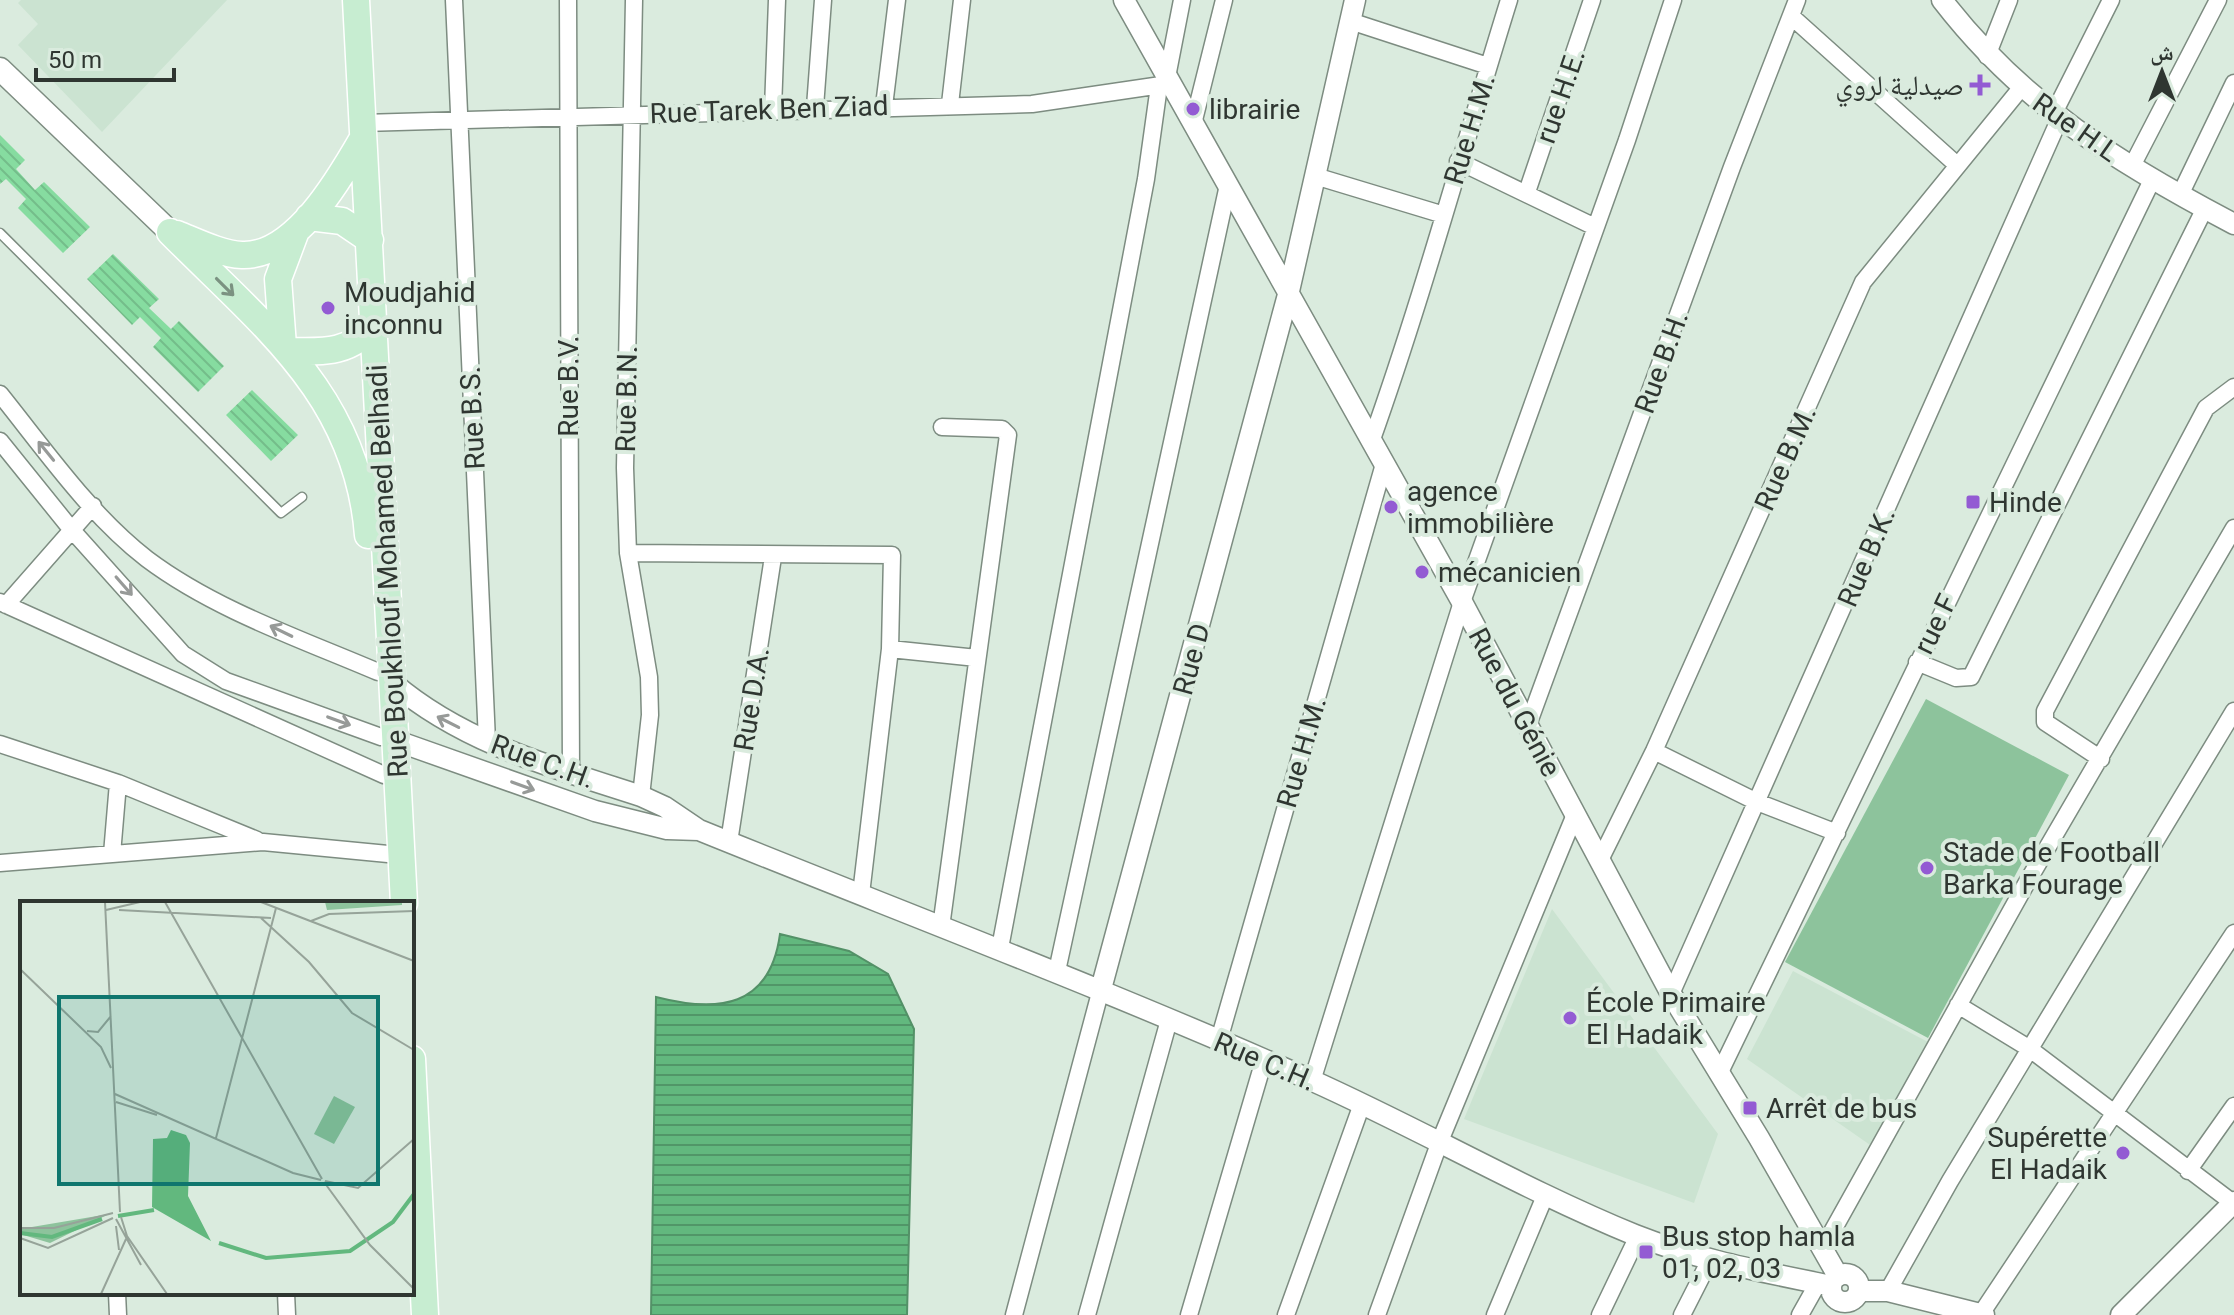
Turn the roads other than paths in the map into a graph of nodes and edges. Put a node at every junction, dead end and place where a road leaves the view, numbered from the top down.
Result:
1 (356, 0) edge
2 (454, 0) edge
3 (568, 0) edge
4 (634, 0) edge
5 (777, 0) edge
6 (823, 0) edge
7 (897, 0) edge
8 (962, 0) edge
9 (1124, 0) edge
10 (1182, 0) edge
11 (1224, 0) edge
12 (1355, 0) edge
13 (1509, 0) edge
14 (1592, 0) edge
15 (1673, 0) edge
16 (1797, 0) edge
17 (1942, 0) edge
18 (2009, 0) edge
19 (2111, 0) edge
20 (2218, 0) edge
21 (1791, 16) junction
22 (1350, 21) junction
23 (1987, 56) junction
24 (1488, 66) junction
25 (0, 69) edge
26 (1167, 80) junction
27 (2234, 83) edge
28 (2021, 88) junction
29 (950, 104) junction
30 (884, 106) junction
31 (815, 107) junction
32 (773, 109) junction
33 (632, 113) junction
34 (567, 115) junction
35 (2056, 117) junction
36 (458, 119) junction
37 (1194, 120) junction
38 (363, 130) junction
39 (1458, 161) junction
40 (1957, 165) junction
41 (2132, 166) junction
42 (1315, 176) junction
43 (2153, 178) junction
44 (1228, 185) junction
45 (1527, 192) junction
46 (2180, 195) junction
47 (2205, 208) junction
48 (1444, 215) junction
49 (302, 224) junction
50 (2234, 224) edge
51 (1595, 227) junction
52 (170, 232) junction
53 (0, 233) edge
54 (370, 240) junction
55 (1289, 291) junction
56 (374, 323) junction
57 (285, 349) junction
58 (2234, 387) edge
59 (0, 394) edge
60 (942, 427) dead end
61 (0, 441) edge
62 (1371, 442) junction
63 (1384, 464) junction
64 (302, 497) dead end
65 (93, 506) junction
66 (2234, 528) edge
67 (71, 529) junction
68 (628, 553) junction
69 (773, 557) junction
70 (1462, 602) junction
71 (3, 604) edge
72 (890, 649) junction
73 (977, 658) junction
74 (1917, 662) junction
75 (211, 673) junction
76 (386, 678) junction
77 (201, 695) junction
78 (2234, 711) edge
79 (1528, 725) junction
80 (389, 739) junction
81 (487, 741) junction
82 (0, 744) edge
83 (1654, 751) junction
84 (2101, 759) junction
85 (571, 773) junction
86 (384, 775) junction
87 (118, 783) junction
88 (641, 796) junction
89 (1757, 802) junction
90 (1574, 817) junction
91 (699, 830) junction
92 (1837, 833) junction
93 (263, 842) junction
94 (729, 842) junction
95 (112, 854) junction
96 (388, 854) junction
97 (1600, 860) junction
98 (0, 863) edge
99 (861, 894) junction
100 (390, 901) edge
101 (404, 901) edge
102 (941, 927) junction
103 (2234, 933) edge
104 (1000, 948) junction
105 (1057, 971) junction
106 (1101, 989) junction
107 (1671, 994) junction
108 (1958, 1005) junction
109 (1169, 1020) junction
110 (1219, 1040) junction
111 (2030, 1049) junction
112 (1264, 1060) junction
113 (1720, 1072) junction
114 (1312, 1081) junction
115 (414, 1098) edge
116 (1362, 1104) junction
117 (2234, 1106) edge
118 (2113, 1114) junction
119 (1440, 1141) junction
120 (2188, 1171) junction
121 (1545, 1196) junction
122 (2233, 1203) edge
123 (1638, 1236) junction
124 (1823, 1248) junction
125 (1710, 1260) junction
126 (1829, 1282) junction
127 (1888, 1291) junction
128 (117, 1295) edge
129 (286, 1295) edge
130 (406, 1295) edge
131 (1858, 1302) edge
132 (118, 1315) edge
133 (287, 1315) edge
134 (407, 1315) edge
135 (425, 1315) edge
136 (1014, 1315) edge
137 (1087, 1315) edge
138 (1189, 1315) edge
139 (1286, 1315) edge
140 (1377, 1315) edge
141 (1495, 1315) edge
142 (1600, 1315) edge
143 (1682, 1315) edge
144 (1800, 1315) edge
145 (1983, 1315) edge
146 (2121, 1315) edge

1 - 38 main road, Rue Boukhlouf Mohamed Belhadi
2 - 36 street, Rue B.S.
3 - 34 street, Rue B.V.
4 - 33 street, Rue B.N.
5 - 32 street
6 - 31 street
7 - 30 street
8 - 29 street
9 - 26 street, Rue du Génie
10 - 26 street
11 - 37 street
12 - 22 street, Rue D
13 - 24 street, Rue H.M.
14 - 45 street, rue H.E.
15 - 51 street
16 - 21 street, Rue B.H.
17 - 23 street, Rue H.L
18 - 23 street
19 - 35 street, Rue B.K.
20 - 41 street
21 - 40 street
21 - 79 street, Rue B.H.
22 - 24 street
22 - 42 street, Rue D
23 - 28 street, Rue H.L
24 - 39 street, Rue H.M.
25 - 52 main road
26 - 29 street, Rue Tarek Ben Ziad
26 - 37 street, Rue du Génie
26 - 104 street
27 - 46 street
28 - 35 street, Rue H.L
28 - 40 street, Rue B.M.
29 - 30 street, Rue Tarek Ben Ziad
30 - 31 street, Rue Tarek Ben Ziad
31 - 32 street, Rue Tarek Ben Ziad
32 - 33 street, Rue Tarek Ben Ziad
33 - 34 street, Rue Tarek Ben Ziad
33 - 68 street, Rue B.N.
34 - 36 street, Rue Tarek Ben Ziad
34 - 85 street, Rue B.V.
35 - 41 street, Rue H.L
35 - 89 street, Rue B.K.
36 - 38 street, Rue Tarek Ben Ziad
36 - 81 street, Rue B.S.
37 - 44 street, Rue du Génie
38 - 49 main road
38 - 54 main road, Rue Boukhlouf Mohamed Belhadi
39 - 45 street
39 - 48 street, Rue H.M.
40 - 83 street, Rue B.M.
41 - 43 street, Rue H.L
42 - 48 street
42 - 55 street, Rue D
43 - 46 street, Rue H.L
43 - 74 street, rue F
44 - 55 street, Rue du Génie
44 - 105 street
45 - 51 street
46 - 47 street, Rue H.L
47 - 50 street, Rue H.L
47 - 74 street
48 - 62 street, Rue H.M.
49 - 52 main road
49 - 54 main road
49 - 57 main road
51 - 70 street
52 -> 57 main road, Rue Boukhlouf Mohamed Belhadi
53 - 64 lane
54 - 56 main road, Rue Boukhlouf Mohamed Belhadi
55 - 62 street, Rue du Génie
55 - 106 street, Rue D
56 - 57 main road
56 - 76 main road, Rue Boukhlouf Mohamed Belhadi
57 - 76 main road, Rue Boukhlouf Mohamed Belhadi
58 - 84 street
65 -> 59 street
60 - 73 street
61 - 67 street
62 - 63 street, Rue du Génie
63 - 70 street, Rue du Génie
63 - 110 street, Rue H.M.
65 - 67 street
76 -> 65 street
66 - 84 street
67 - 71 street
67 -> 75 street
68 - 69 street
68 - 88 street, Rue B.N.
69 - 72 street
69 - 94 street, Rue D.A.
70 - 79 street, Rue du Génie
70 - 114 street
71 - 77 street
72 - 73 street
72 - 99 street
73 - 102 street
74 - 92 street, rue F
75 - 77 street
75 -> 80 street
76 - 80 main road, Rue Boukhlouf Mohamed Belhadi
81 -> 76 street, Rue C.H.
77 - 86 street
78 - 111 street
79 - 90 street, Rue du Génie
80 - 86 main road, Rue Boukhlouf Mohamed Belhadi
80 -> 91 street, Rue C.H.
80 - 101 main road, Rue Boukhlouf Mohamed Belhadi
81 - 85 street, Rue C.H.
82 - 87 street
83 - 89 street
83 - 97 street, Rue B.M.
84 - 108 street
85 - 88 street, Rue C.H.
86 - 96 main road, Rue Boukhlouf Mohamed Belhadi
87 - 93 street
87 - 95 street
88 - 91 street, Rue C.H.
89 - 92 street
89 - 107 street, Rue B.K.
90 - 97 street, Rue du Génie
90 - 119 street
91 - 94 street, Rue C.H.
92 - 113 street, rue F
93 - 95 street
93 - 96 street
94 - 99 street, Rue C.H.
95 - 98 street
96 - 100 main road, Rue Boukhlouf Mohamed Belhadi
97 - 107 street, Rue du Génie
99 - 102 street, Rue C.H.
102 - 104 street, Rue C.H.
103 - 118 street
104 - 105 street, Rue C.H.
105 - 106 street, Rue C.H.
106 - 109 street, Rue C.H.
106 - 136 street, Rue D
107 - 113 street, Rue du Génie
108 - 111 street
108 - 124 street
109 - 110 street, Rue C.H.
109 - 137 street
110 - 112 street, Rue C.H.
111 - 118 street
111 - 127 street
112 - 114 street, Rue C.H.
112 - 138 street
113 - 124 street, Rue du Génie
114 - 116 street, Rue C.H.
115 - 135 main road
116 - 119 street, Rue C.H.
116 - 139 street
117 - 120 street
118 - 120 street
118 - 145 street
119 - 121 street, Rue C.H.
119 - 140 street
120 - 122 street
121 - 123 street, Rue C.H.
121 - 141 street
122 - 146 street
123 - 125 street, Rue C.H.
123 - 142 street
124 - 126 street, Rue du Génie
125 - 126 street, Rue C.H.
125 - 143 street
126 - 131 street
126 - 144 street
127 - 131 street
127 - 145 street
128 - 132 street
129 - 133 street
130 - 134 main road

